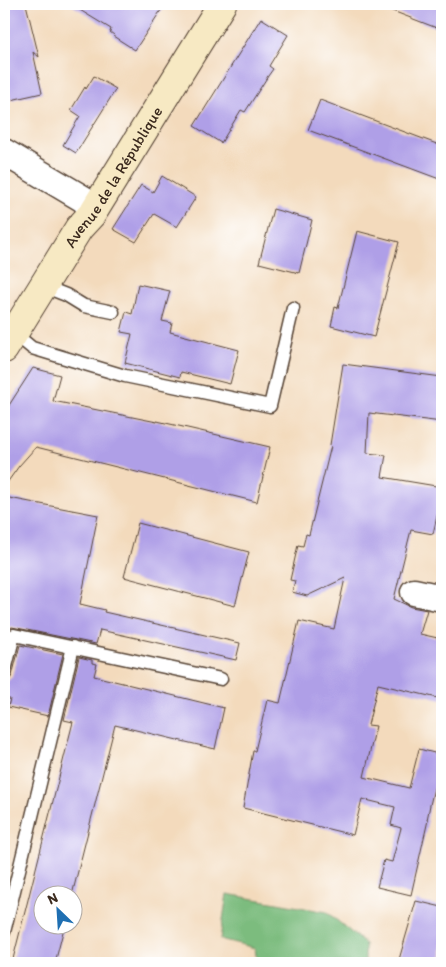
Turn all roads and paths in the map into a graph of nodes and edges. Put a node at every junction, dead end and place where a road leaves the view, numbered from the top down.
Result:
1 (222, 4) edge
2 (4, 152) edge
3 (92, 214) junction
4 (43, 286) junction
5 (293, 308) dead end
6 (113, 312) dead end
7 (9, 341) edge
8 (414, 592) dead end
9 (442, 598) edge
10 (72, 647) junction
11 (4, 674) edge
12 (221, 679) dead end
13 (4, 932) edge

1 - 3 main road, Avenue de la République
2 - 3 street
3 - 4 main road, Avenue de la République
4 - 6 lane
4 - 7 main road, Avenue de la République
5 - 7 lane
8 - 9 street
10 - 11 lane
10 - 12 lane
10 - 13 lane

